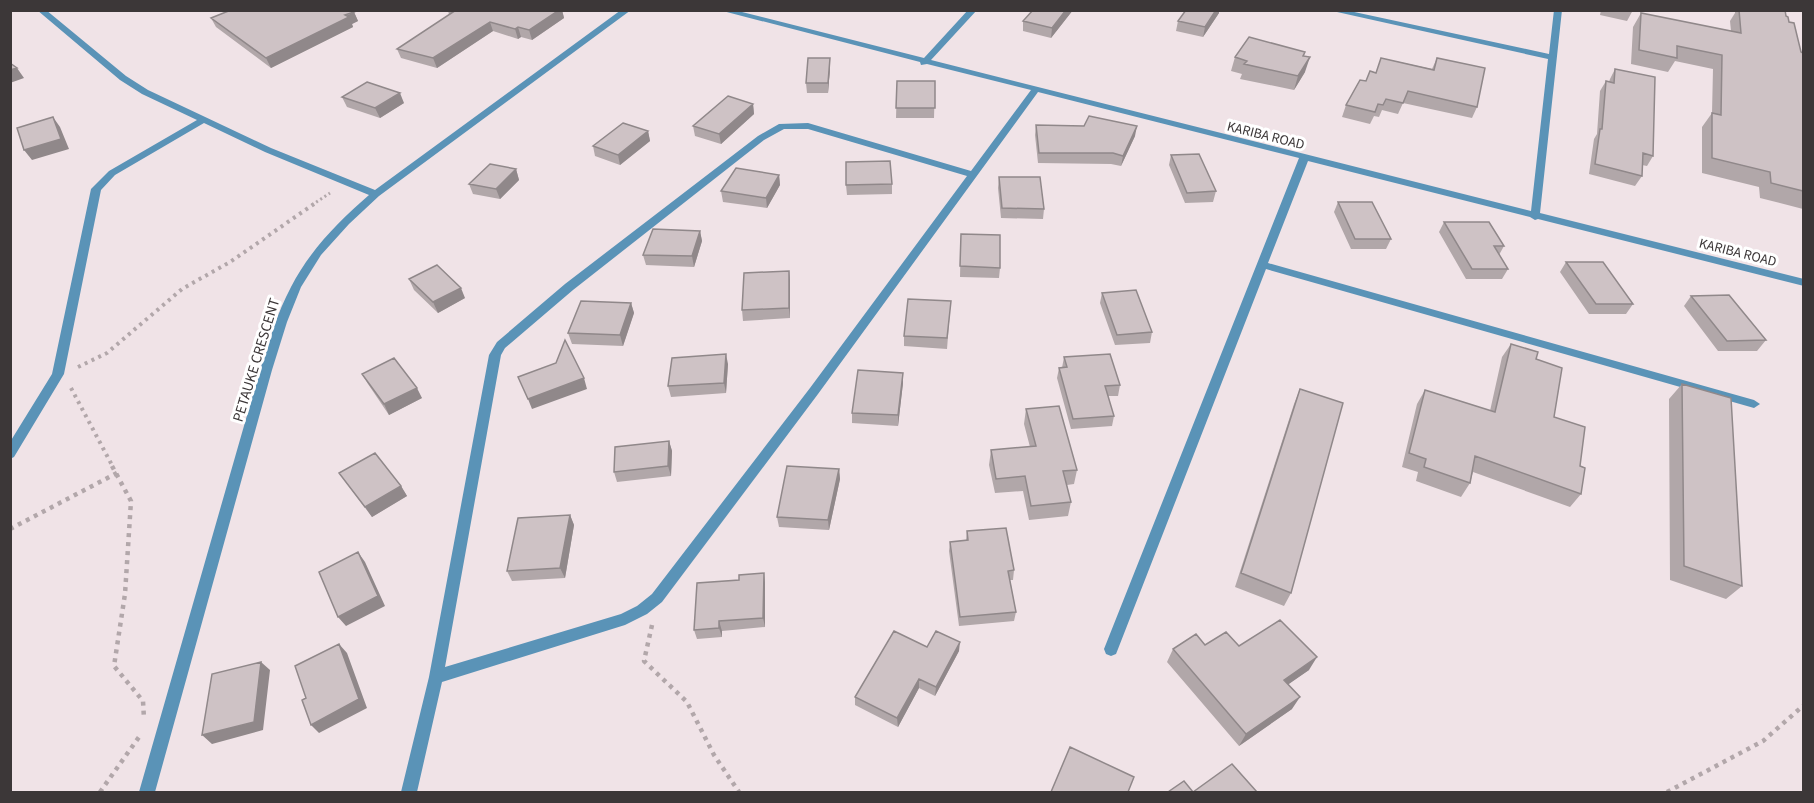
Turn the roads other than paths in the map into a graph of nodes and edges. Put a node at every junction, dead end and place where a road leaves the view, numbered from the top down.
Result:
1 (40, 10) edge
2 (627, 10) edge
3 (723, 10) edge
4 (973, 10) edge
5 (1332, 10) edge
6 (1558, 10) edge
7 (1551, 57) junction
8 (924, 63) junction
9 (1035, 91) junction
10 (204, 120) junction
11 (1304, 158) junction
12 (975, 175) junction
13 (376, 194) junction
14 (1535, 217) junction
15 (1264, 265) junction
16 (1803, 283) edge
17 (1754, 404) dead end
18 (10, 454) edge
19 (1111, 649) dead end
20 (436, 677) junction
21 (147, 792) edge
22 (409, 792) edge

1 - 10 street
2 - 13 street, PETAUKE CRESCENT
3 - 8 street, KARIBA ROAD
4 - 8 street
5 - 7 street
6 - 7 street
7 - 14 street
8 - 9 street, KARIBA ROAD
9 - 11 street, KARIBA ROAD
9 - 12 street
10 - 13 street
10 - 18 street
11 - 14 street, KARIBA ROAD
11 - 15 street
12 - 20 street
12 - 20 street
13 - 21 street, PETAUKE CRESCENT
14 - 16 street, KARIBA ROAD
15 - 17 street
15 - 19 street
20 - 22 street

